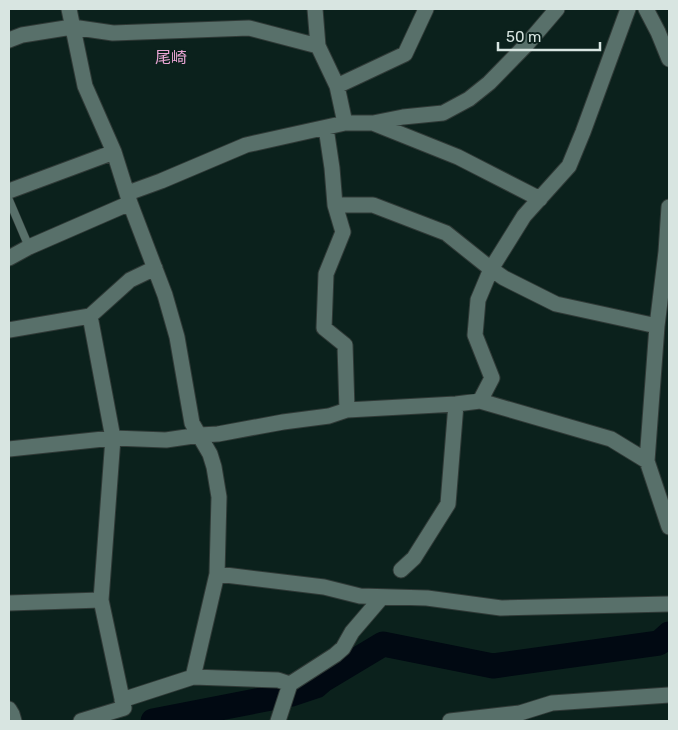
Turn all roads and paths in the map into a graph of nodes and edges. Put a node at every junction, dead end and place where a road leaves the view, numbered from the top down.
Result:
1 (69, 9) edge
2 (315, 9) edge
3 (426, 9) edge
4 (558, 9) edge
5 (628, 9) edge
6 (646, 9) edge
7 (72, 27) junction
8 (9, 40) edge
9 (318, 46) junction
10 (669, 59) edge
11 (337, 86) junction
12 (345, 123) junction
13 (373, 123) junction
14 (326, 128) junction
15 (114, 152) junction
16 (9, 191) edge
17 (129, 198) junction
18 (540, 199) junction
19 (9, 200) edge
20 (335, 205) junction
21 (669, 207) edge
22 (29, 248) junction
23 (9, 258) edge
24 (155, 268) junction
25 (491, 269) junction
26 (90, 316) junction
27 (657, 326) junction
28 (9, 330) edge
29 (480, 401) junction
30 (456, 404) junction
31 (347, 410) junction
32 (200, 435) junction
33 (113, 438) junction
34 (9, 449) edge
35 (647, 461) junction
36 (669, 527) edge
37 (401, 570) dead end
38 (217, 574) junction
39 (382, 597) junction
40 (100, 600) junction
41 (9, 602) edge
42 (669, 604) edge
43 (193, 677) junction
44 (290, 684) junction
45 (669, 696) edge
46 (122, 700) junction
47 (81, 721) edge
48 (278, 721) edge
49 (450, 721) edge

1 - 7 street
2 - 9 street
3 - 11 street
4 - 13 street
5 - 18 street
6 - 10 street
7 - 8 street
7 - 9 street
7 - 15 street
9 - 11 street
11 - 12 street
12 - 13 street
12 - 14 street
13 - 18 street
14 - 17 street
14 - 20 street
15 - 16 street
15 - 17 street
17 - 22 street
17 - 24 street
18 - 25 street
19 - 22 lane
20 - 25 street
20 - 31 street
21 - 27 street
22 - 23 street
24 - 26 street
24 - 32 street
25 - 27 street
25 - 29 street
26 - 28 street
26 - 33 street
27 - 35 street
29 - 30 street
29 - 35 street
30 - 31 street
30 - 37 street
31 - 32 street
32 - 33 street
32 - 38 street
33 - 34 street
33 - 40 street
35 - 36 street
38 - 39 street
38 - 43 street
39 - 42 street
39 - 44 street
40 - 41 street
40 - 46 street
43 - 44 street
43 - 46 street
44 - 48 street
45 - 49 street
46 - 47 street

